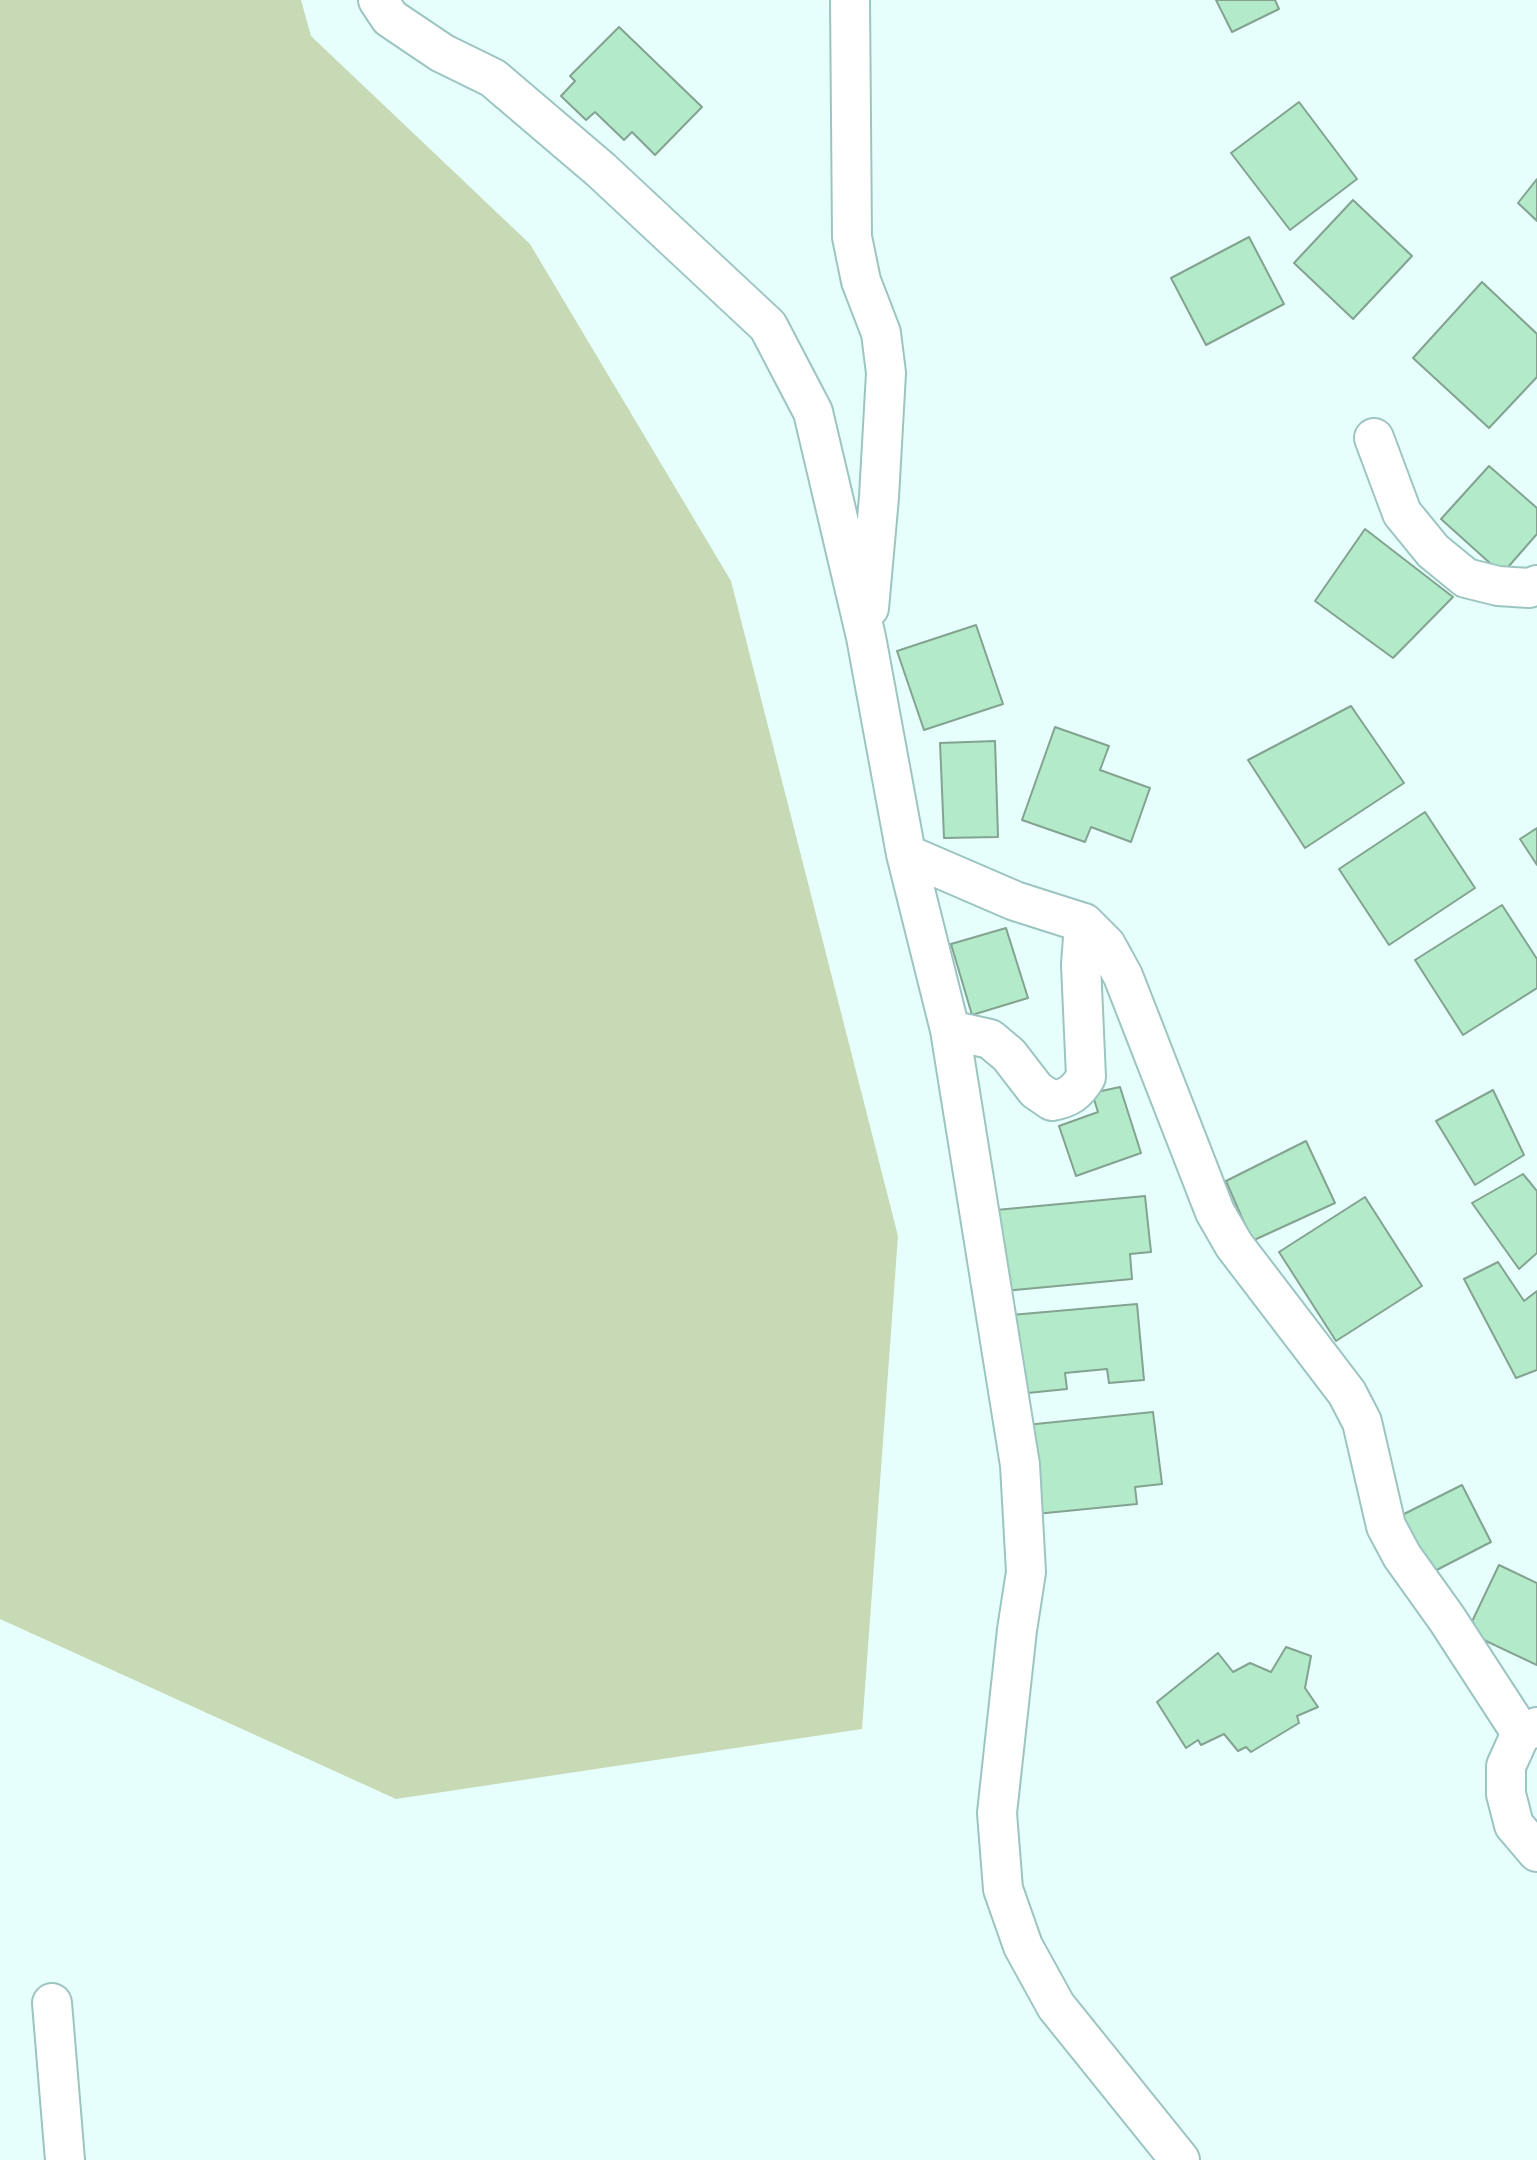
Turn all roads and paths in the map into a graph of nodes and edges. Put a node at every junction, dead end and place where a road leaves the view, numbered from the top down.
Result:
1 (378, 0) edge
2 (850, 0) edge
3 (1374, 438) dead end
4 (1537, 585) edge
5 (866, 637) junction
6 (906, 854) junction
7 (1084, 923) junction
8 (950, 1030) junction
9 (1529, 1730) edge
10 (1537, 1852) edge
11 (52, 2003) dead end
12 (65, 2160) edge
13 (1180, 2160) edge

1 - 5 street
2 - 5 street
3 - 4 street
5 - 6 street
6 - 7 street
6 - 8 street
7 - 8 street
7 - 9 street
8 - 13 street
9 - 10 street
11 - 12 street

